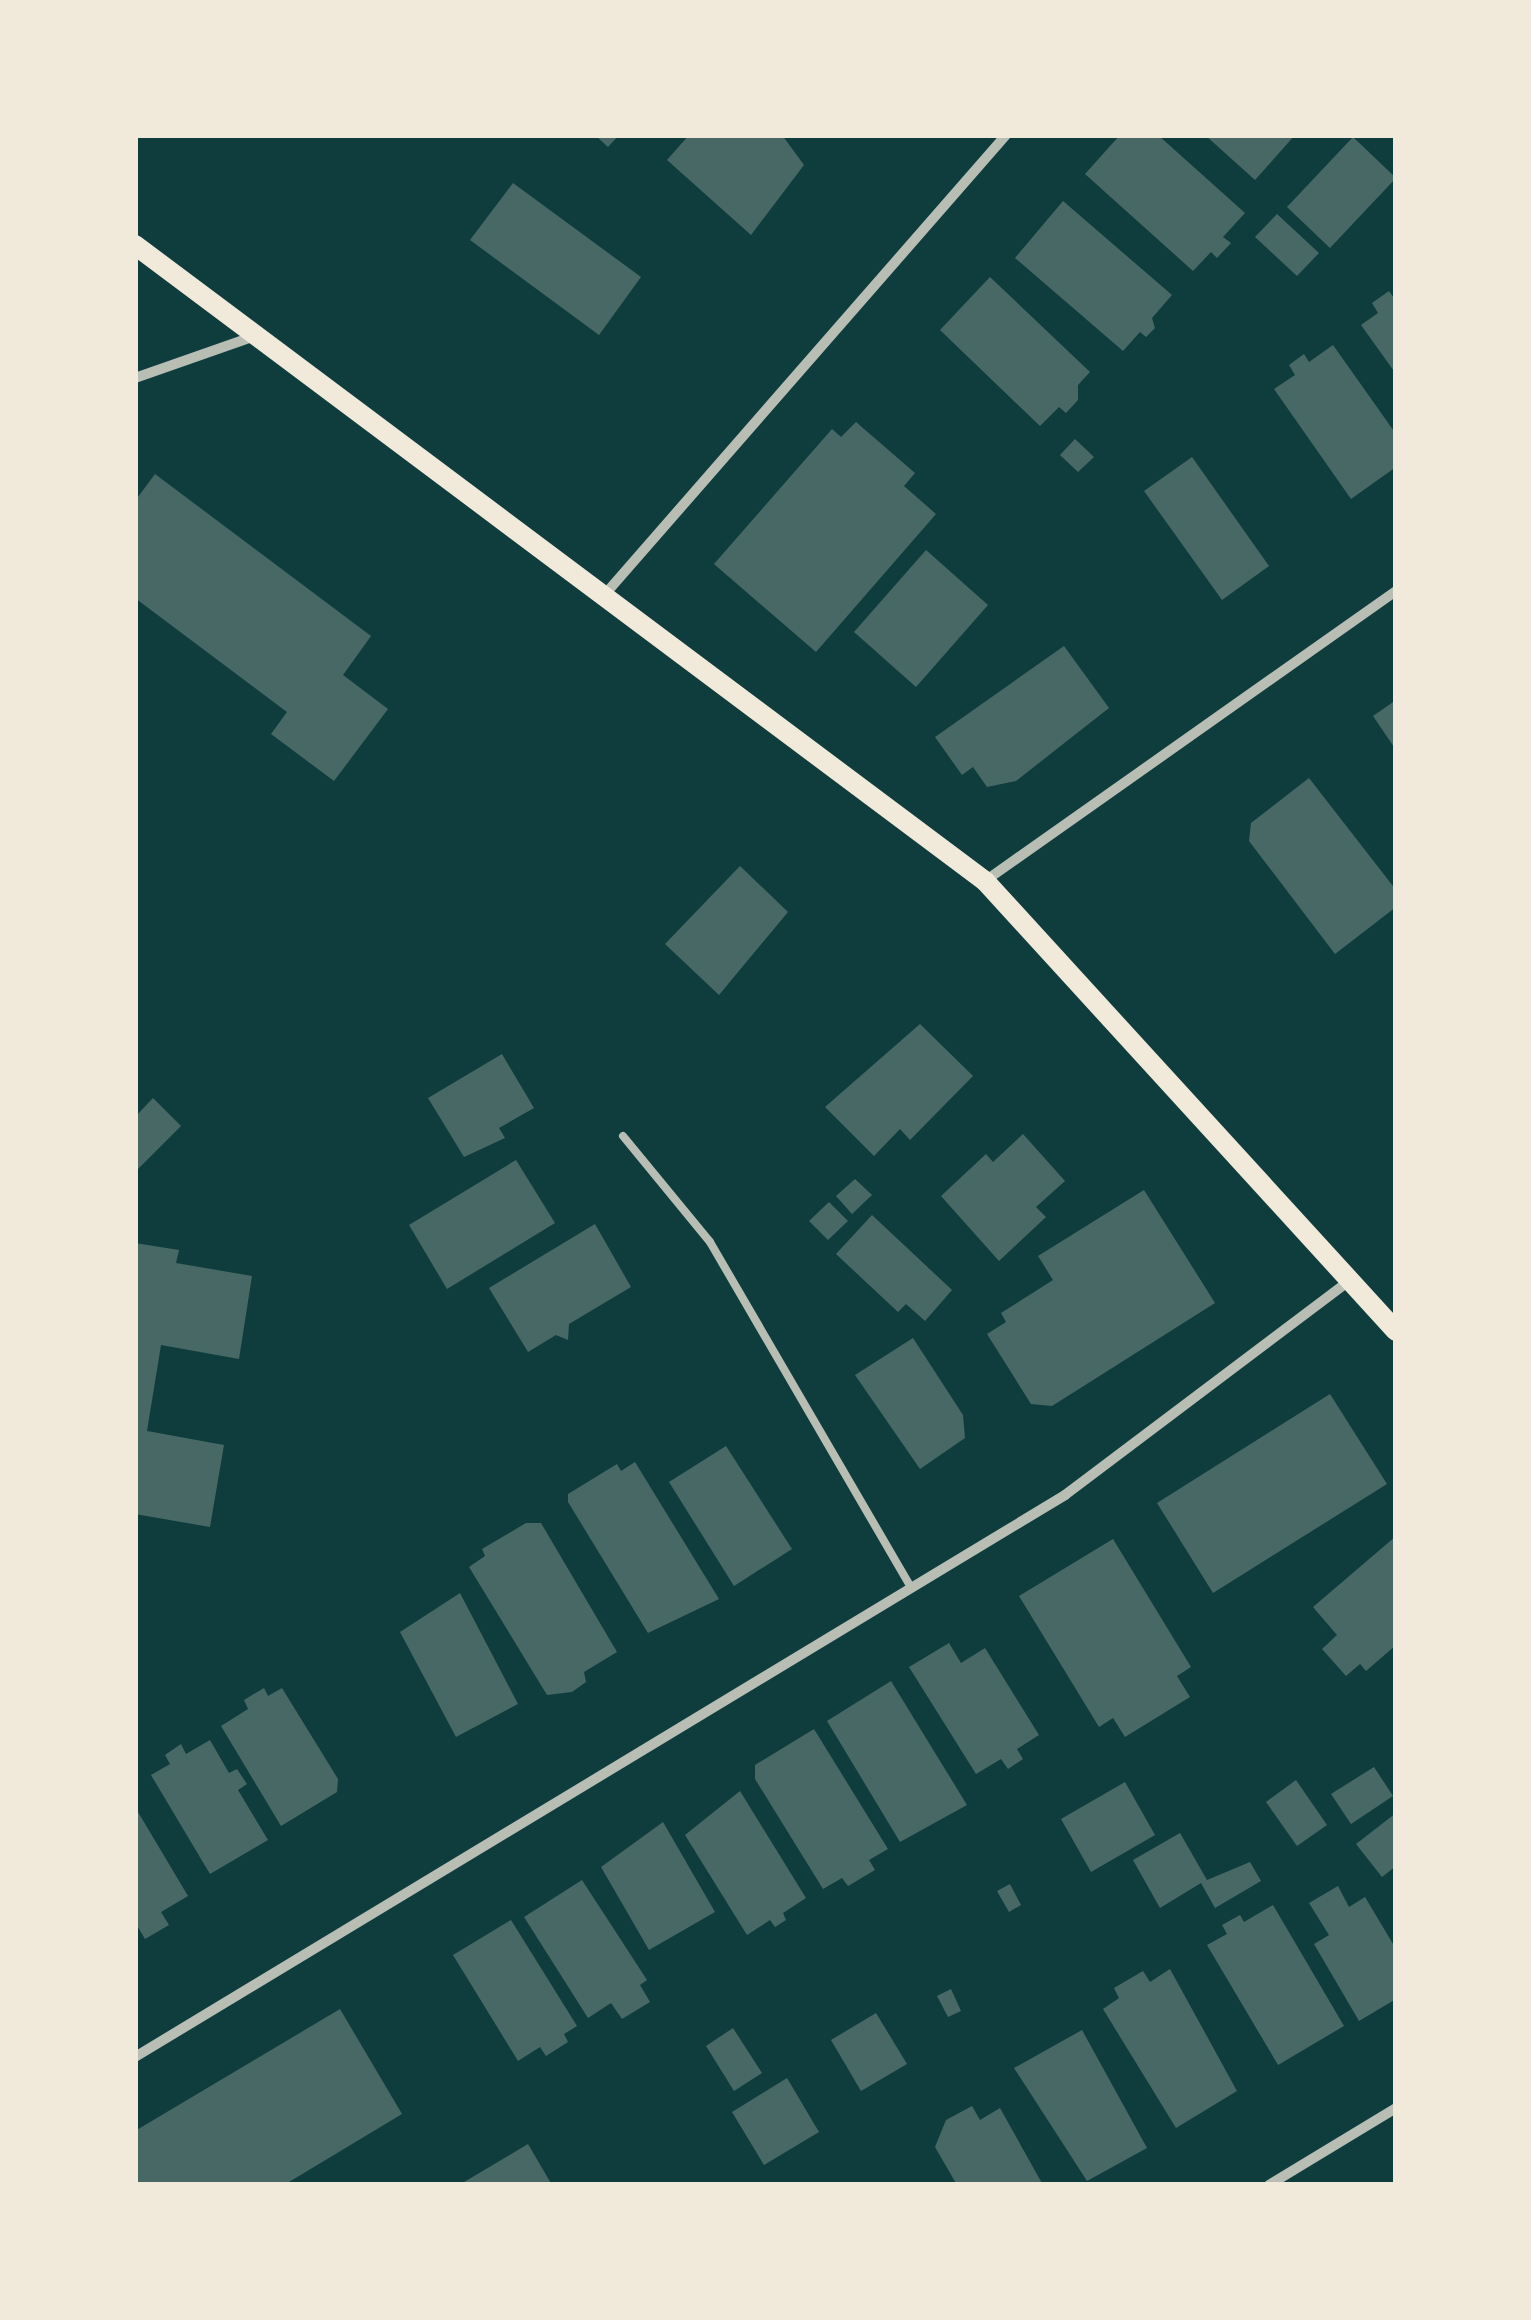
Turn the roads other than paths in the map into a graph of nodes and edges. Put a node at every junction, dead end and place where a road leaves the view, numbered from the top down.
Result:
1 (1006, 135) edge
2 (135, 245) edge
3 (252, 336) junction
4 (135, 378) edge
5 (1396, 591) edge
6 (607, 592) junction
7 (985, 881) junction
8 (623, 1136) dead end
9 (1354, 1278) junction
10 (1396, 1331) edge
11 (911, 1588) junction
12 (135, 2057) edge
13 (1396, 2108) edge
14 (1269, 2185) edge

1 - 6 street
2 - 3 main road
3 - 4 street
3 - 6 main road
5 - 7 street
6 - 7 main road
7 - 9 main road
8 - 11 lane
9 - 10 main road
9 - 11 street
11 - 12 street
13 - 14 street

